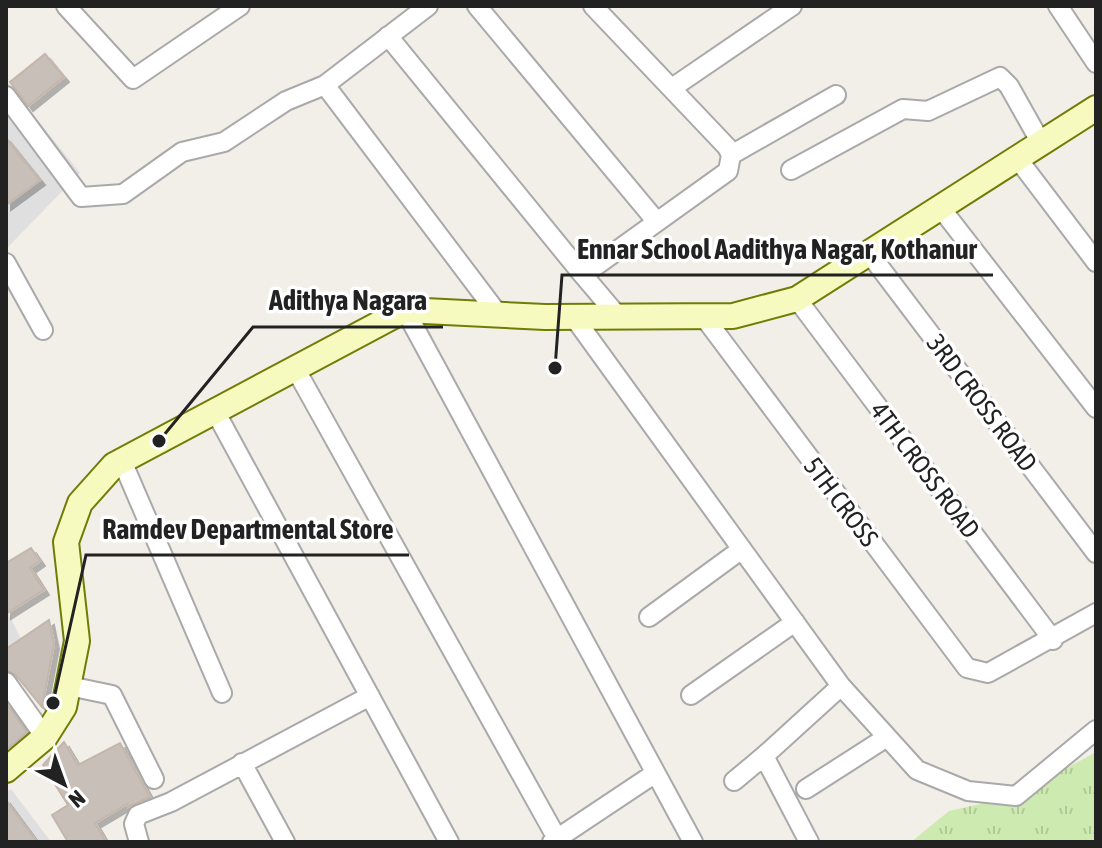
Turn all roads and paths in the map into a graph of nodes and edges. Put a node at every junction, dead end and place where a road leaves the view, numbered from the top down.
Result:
1 (66, 6) edge
2 (240, 6) edge
3 (428, 6) edge
4 (477, 6) edge
5 (595, 6) edge
6 (792, 6) edge
7 (1058, 6) edge
8 (388, 36) junction
9 (1096, 63) edge
10 (325, 85) junction
11 (672, 88) junction
12 (836, 95) dead end
13 (6, 96) edge
14 (1094, 112) edge
15 (1041, 143) junction
16 (731, 155) junction
17 (1017, 158) junction
18 (791, 170) dead end
19 (940, 207) junction
20 (657, 222) junction
21 (869, 253) junction
22 (1096, 262) edge
23 (6, 263) edge
24 (583, 275) junction
25 (797, 299) junction
26 (405, 310) junction
27 (498, 314) junction
28 (616, 314) junction
29 (573, 316) junction
30 (704, 317) junction
31 (43, 330) dead end
32 (295, 368) junction
33 (1096, 408) edge
34 (215, 411) junction
35 (122, 461) junction
36 (742, 549) junction
37 (1096, 553) edge
38 (1096, 613) edge
39 (649, 617) dead end
40 (795, 622) junction
41 (1053, 640) junction
42 (6, 682) edge
43 (69, 686) junction
44 (841, 686) junction
45 (222, 693) dead end
46 (691, 695) dead end
47 (370, 696) junction
48 (1096, 730) edge
49 (45, 737) junction
50 (887, 737) junction
51 (764, 756) junction
52 (242, 763) junction
53 (6, 770) edge
54 (654, 774) junction
55 (154, 779) dead end
56 (734, 781) dead end
57 (806, 789) dead end
58 (556, 841) edge
59 (139, 842) edge
60 (285, 842) edge
61 (449, 842) edge
62 (693, 842) edge
63 (809, 842) edge

1 - 2 street
3 - 8 street
4 - 20 street
5 - 11 street
6 - 11 street
7 - 9 street
8 - 10 street
8 - 24 street
10 - 13 street
10 - 27 street
11 - 16 street
12 - 16 street
14 - 15 street
15 - 17 street
15 - 18 street
16 - 20 street
17 - 19 street
17 - 22 street
19 - 21 street
19 - 33 street
20 - 24 street
21 - 25 street
21 - 37 street, 3RD CROSS ROAD
23 - 31 street
24 - 28 street
25 - 30 street
25 - 41 street, 4TH CROSS ROAD
26 - 27 street
26 - 32 street
26 - 54 street
27 - 29 street
28 - 29 street
28 - 30 street
29 - 36 street
30 - 41 street, 5TH CROSS
32 - 34 street
32 - 58 street
34 - 35 street
34 - 47 street
35 - 43 street
35 - 45 street
36 - 39 street
36 - 40 street
38 - 41 street
40 - 44 street
40 - 46 street
42 - 49 street
43 - 49 street
43 - 55 street
44 - 50 street
44 - 51 street
47 - 52 street
47 - 61 street
48 - 50 street
49 - 53 street
50 - 57 street
51 - 56 street
51 - 63 street
52 - 59 street
52 - 60 street
54 - 58 street
54 - 62 street

